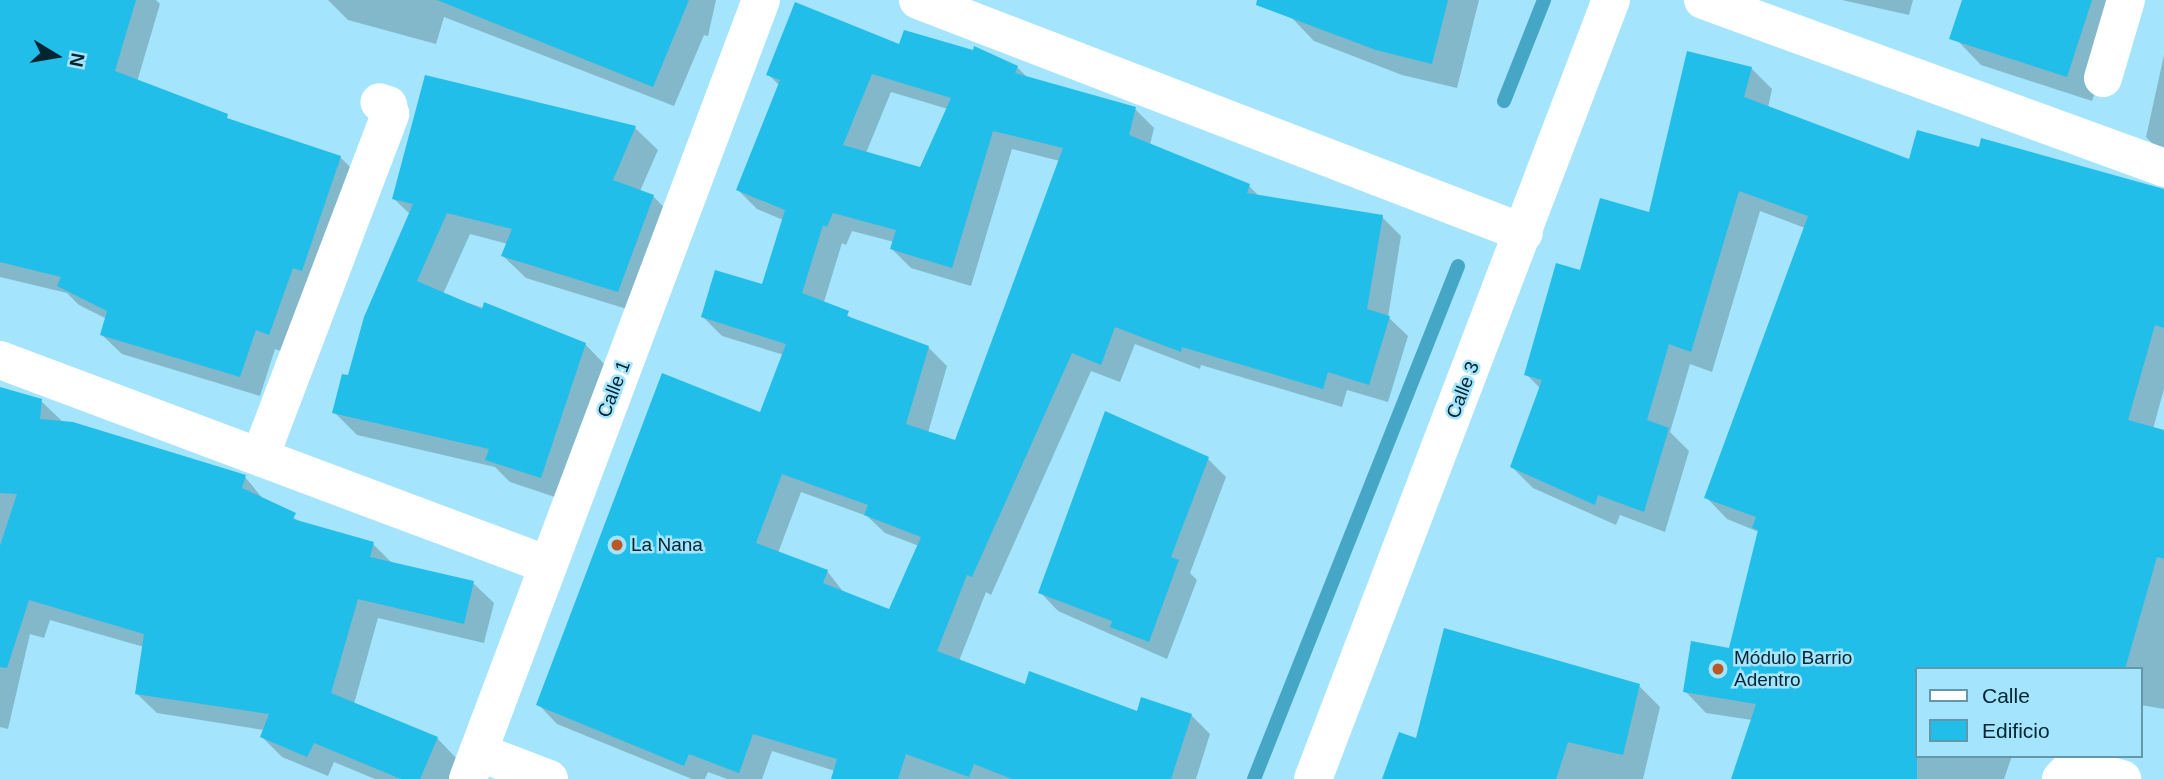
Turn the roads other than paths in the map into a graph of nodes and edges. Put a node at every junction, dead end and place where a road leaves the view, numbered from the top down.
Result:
1 (761, 0) edge
2 (918, 0) edge
3 (1611, 0) edge
4 (1703, 0) edge
5 (2126, 0) edge
6 (2103, 78) dead end
7 (379, 102) dead end
8 (2164, 169) edge
9 (1524, 233) junction
10 (0, 360) edge
11 (260, 457) junction
12 (548, 565) junction
13 (473, 765) edge
14 (549, 779) edge
15 (1314, 779) edge
16 (2061, 779) edge
17 (2122, 779) edge

1 - 12 street, Calle 1
2 - 9 street
3 - 9 street, Calle 3
4 - 8 street
5 - 6 street
7 - 11 street
9 - 15 street, Calle 3
10 - 11 street
11 - 12 street
12 - 13 street, Calle 1
13 - 14 street
16 - 17 street

